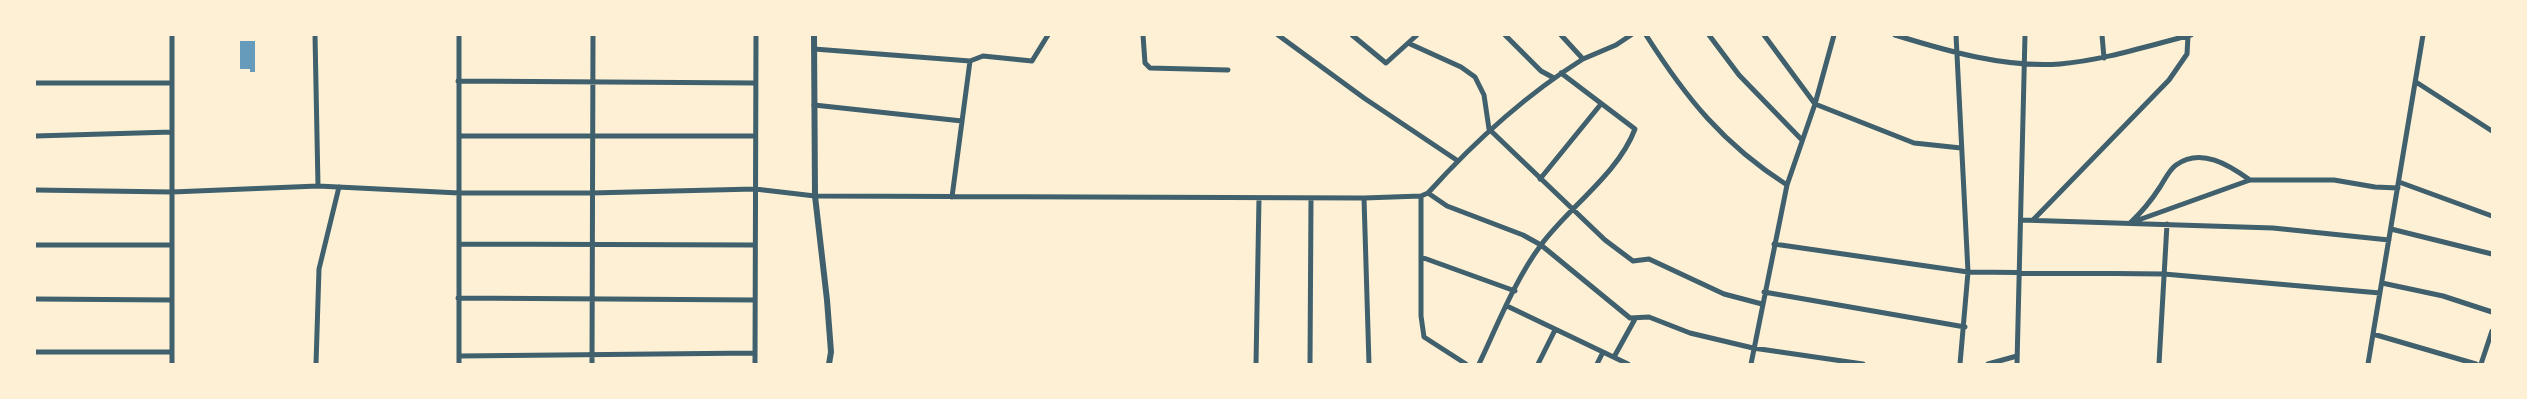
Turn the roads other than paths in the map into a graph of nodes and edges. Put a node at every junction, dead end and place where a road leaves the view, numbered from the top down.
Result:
1 (172, 35) edge
2 (315, 35) edge
3 (459, 35) edge
4 (593, 35) edge
5 (756, 35) edge
6 (814, 35) edge
7 (1048, 35) edge
8 (1144, 35) edge
9 (1278, 35) edge
10 (1352, 35) edge
11 (1505, 35) edge
12 (1560, 35) edge
13 (1631, 35) edge
14 (1646, 35) edge
15 (1709, 35) edge
16 (1764, 35) edge
17 (1834, 35) edge
18 (1895, 35) edge
19 (1956, 35) edge
20 (2025, 35) edge
21 (2102, 35) edge
22 (2189, 35) edge
23 (2424, 35) edge
24 (1414, 36) edge
25 (1408, 43) junction
26 (814, 49) junction
27 (1955, 52) junction
28 (2104, 58) junction
29 (1582, 59) junction
30 (970, 61) junction
31 (2026, 64) junction
32 (1228, 70) dead end
33 (1561, 73) junction
34 (1554, 78) junction
35 (458, 81) junction
36 (2416, 82) junction
37 (35, 83) edge
38 (172, 83) junction
39 (593, 83) junction
40 (755, 83) junction
41 (1601, 104) junction
42 (1815, 104) junction
43 (814, 105) junction
44 (962, 121) junction
45 (1489, 129) junction
46 (2492, 130) edge
47 (172, 132) junction
48 (35, 136) edge
49 (459, 136) junction
50 (592, 136) junction
51 (755, 136) junction
52 (1801, 139) junction
53 (1961, 148) junction
54 (1458, 160) junction
55 (1540, 179) junction
56 (2250, 180) junction
57 (1787, 185) junction
58 (2398, 185) junction
59 (318, 186) junction
60 (339, 187) junction
61 (755, 189) junction
62 (35, 190) edge
63 (172, 192) junction
64 (459, 193) junction
65 (591, 193) junction
66 (1428, 193) junction
67 (815, 196) junction
68 (1421, 196) junction
69 (952, 197) junction
70 (1260, 198) junction
71 (1310, 198) junction
72 (1364, 198) junction
73 (1573, 210) junction
74 (2492, 216) edge
75 (2021, 220) junction
76 (2034, 220) junction
77 (2130, 223) junction
78 (2166, 224) junction
79 (2391, 229) junction
80 (2389, 240) junction
81 (459, 244) junction
82 (1774, 244) junction
83 (35, 245) edge
84 (172, 245) junction
85 (591, 245) junction
86 (754, 245) junction
87 (1541, 245) junction
88 (2492, 254) edge
89 (1421, 257) junction
90 (1968, 272) junction
91 (2020, 272) junction
92 (2164, 274) junction
93 (2382, 283) junction
94 (1515, 291) junction
95 (1764, 292) junction
96 (2380, 293) junction
97 (458, 298) junction
98 (35, 299) edge
99 (592, 299) junction
100 (172, 300) junction
101 (755, 300) junction
102 (1762, 304) junction
103 (1507, 306) junction
104 (2492, 312) edge
105 (1635, 319) junction
106 (1964, 326) junction
107 (1555, 330) junction
108 (2492, 331) edge
109 (2373, 334) junction
110 (1753, 348) junction
111 (35, 352) edge
112 (172, 352) junction
113 (756, 352) junction
114 (1603, 352) junction
115 (592, 354) junction
116 (459, 356) junction
117 (2017, 356) junction
118 (1614, 357) junction
119 (172, 364) edge
120 (316, 364) edge
121 (459, 364) edge
122 (592, 364) edge
123 (756, 364) edge
124 (829, 364) edge
125 (1256, 364) edge
126 (1310, 364) edge
127 (1370, 364) edge
128 (1466, 364) edge
129 (1479, 364) edge
130 (1538, 364) edge
131 (1597, 364) edge
132 (1628, 364) edge
133 (1751, 364) edge
134 (1864, 364) edge
135 (1960, 364) edge
136 (1988, 364) edge
137 (2017, 364) edge
138 (2158, 364) edge
139 (2368, 364) edge
140 (2476, 364) edge
141 (2481, 364) edge

1 - 38 street
2 - 59 street
3 - 35 street
4 - 39 street
5 - 40 street
6 - 26 street
7 - 30 street
8 - 32 street
9 - 54 street
10 - 25 street
11 - 34 street
12 - 29 street
13 - 29 street
14 - 57 street
15 - 52 street
16 - 42 street
17 - 42 street
18 - 27 street
19 - 27 street
20 - 31 street
21 - 28 street
22 - 28 street
22 - 76 street
23 - 36 street
24 - 25 street
25 - 45 street
26 - 30 street
26 - 43 street
27 - 31 street
27 - 53 street
28 - 31 street
29 - 33 street
30 - 44 street
31 - 75 street
33 - 34 street
33 - 41 street
34 - 45 street
35 - 39 street
35 - 49 street
36 - 46 street
36 - 58 street
37 - 38 street
38 - 47 street
39 - 40 street
39 - 50 street
40 - 51 street
41 - 55 street
41 - 73 street
42 - 52 street
42 - 53 street
43 - 44 street
43 - 67 street
44 - 69 street
45 - 54 street
45 - 55 street
47 - 48 street
47 - 63 street
49 - 50 street
49 - 64 street
50 - 51 street
50 - 65 street
51 - 61 street
52 - 57 street
53 - 90 street
54 - 66 street
55 - 73 street
56 - 58 street
56 - 77 street
56 - 77 street
57 - 82 street
58 - 74 street
58 - 79 street
59 - 60 street
59 - 63 street
60 - 64 street
60 - 120 street
61 - 65 street
61 - 67 street
61 - 86 street
62 - 63 street
63 - 84 street
64 - 65 street
64 - 81 street
65 - 85 street
66 - 68 street
66 - 87 street
67 - 69 street
67 - 124 street
68 - 72 street
68 - 89 street
69 - 70 street
70 - 71 street
70 - 125 street
71 - 72 street
71 - 126 street
72 - 127 street
73 - 87 street
73 - 102 street
75 - 76 street
75 - 91 street
76 - 77 street
77 - 78 street
78 - 80 street
78 - 92 street
79 - 80 street
79 - 88 street
80 - 93 street
81 - 85 street
81 - 97 street
82 - 90 street
82 - 95 street
83 - 84 street
84 - 100 street
85 - 86 street
85 - 99 street
86 - 101 street
87 - 94 street
87 - 105 street
89 - 94 street
89 - 128 street
90 - 91 street
90 - 106 street
91 - 92 street
91 - 117 street
92 - 96 street
92 - 138 street
93 - 96 street
93 - 104 street
94 - 103 street
95 - 102 street
95 - 106 street
96 - 109 street
97 - 99 street
97 - 116 street
98 - 100 street
99 - 101 street
99 - 115 street
100 - 112 street
101 - 113 street
102 - 110 street
103 - 107 street
103 - 129 street
105 - 110 street
105 - 118 street
106 - 135 street
107 - 114 street
107 - 130 street
108 - 141 street
109 - 139 street
109 - 140 street
110 - 133 street
110 - 134 street
111 - 112 street
112 - 119 street
113 - 115 street
113 - 123 street
114 - 118 street
114 - 131 street
115 - 116 street
115 - 122 street
116 - 121 street
117 - 136 street
117 - 137 street
118 - 132 street

